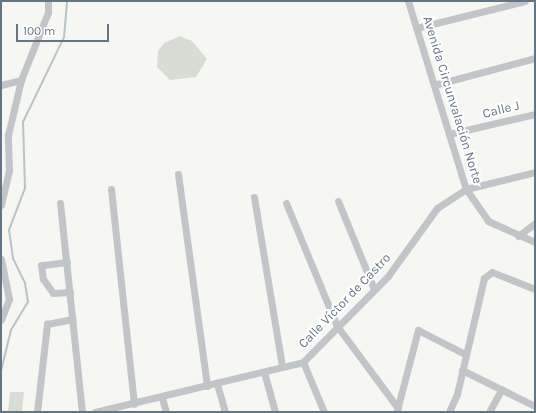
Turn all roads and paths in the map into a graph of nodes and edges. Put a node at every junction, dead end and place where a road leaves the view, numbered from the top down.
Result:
1 (48, 1) edge
2 (408, 1) edge
3 (525, 1) edge
4 (512, 2) edge
5 (416, 28) junction
6 (535, 58) edge
7 (21, 80) junction
8 (1, 85) edge
9 (434, 85) junction
10 (535, 114) edge
11 (449, 134) junction
12 (9, 170) junction
13 (1, 172) edge
14 (535, 172) edge
15 (178, 174) dead end
16 (112, 189) dead end
17 (466, 190) junction
18 (254, 197) dead end
19 (338, 201) dead end
20 (60, 203) dead end
21 (286, 203) dead end
22 (1, 205) edge
23 (535, 223) edge
24 (518, 236) junction
25 (535, 242) edge
26 (1, 259) edge
27 (67, 262) junction
28 (535, 288) edge
29 (374, 289) junction
30 (70, 292) junction
31 (73, 319) junction
32 (1, 320) edge
33 (337, 326) junction
34 (465, 354) junction
35 (303, 362) junction
36 (282, 368) junction
37 (462, 370) junction
38 (264, 372) junction
39 (217, 384) junction
40 (207, 386) junction
41 (502, 389) junction
42 (162, 398) junction
43 (134, 404) junction
44 (535, 406) edge
45 (111, 410) edge
46 (397, 410) edge
47 (37, 412) edge
48 (82, 412) edge
49 (95, 412) edge
50 (166, 412) edge
51 (225, 412) edge
52 (275, 412) edge
53 (324, 412) edge
54 (449, 412) edge
55 (489, 412) edge

1 - 7 street
2 - 5 street, Avenida Circunvalación Norte
3 - 4 street
4 - 5 street
5 - 9 street, Avenida Circunvalación Norte
6 - 9 street
7 - 8 street
7 - 12 street
9 - 11 street, Avenida Circunvalación Norte
10 - 11 street, Calle J
11 - 17 street, Avenida Circunvalación Norte
12 - 13 street
12 - 22 street
14 - 17 street, Calle Víctor de Castro
15 - 40 street
16 - 43 street
17 - 24 street, Avenida Circunvalación Norte
17 - 29 street, Calle Víctor de Castro
18 - 36 street
19 - 29 street
20 - 27 street
21 - 33 street
23 - 24 street
24 - 25 street, Avenida Circunvalación Norte
26 - 32 street
27 - 30 street
27 - 30 street
28 - 34 street
29 - 33 street, Calle Víctor de Castro
30 - 31 street
31 - 47 street
31 - 48 street
33 - 35 street, Calle Víctor de Castro
33 - 46 street
34 - 37 street
34 - 46 street
35 - 36 street, Calle Víctor de Castro
35 - 53 street
36 - 38 street, Calle Víctor de Castro
37 - 41 street
37 - 54 street
38 - 39 street, Calle Víctor de Castro
38 - 52 street
39 - 40 street, Calle Víctor de Castro
39 - 51 street
40 - 42 street, Calle Víctor de Castro
41 - 44 street
41 - 55 street
42 - 43 street, Calle Víctor de Castro
42 - 50 street
43 - 45 street, Calle Víctor de Castro
45 - 49 street, Calle Víctor de Castro

